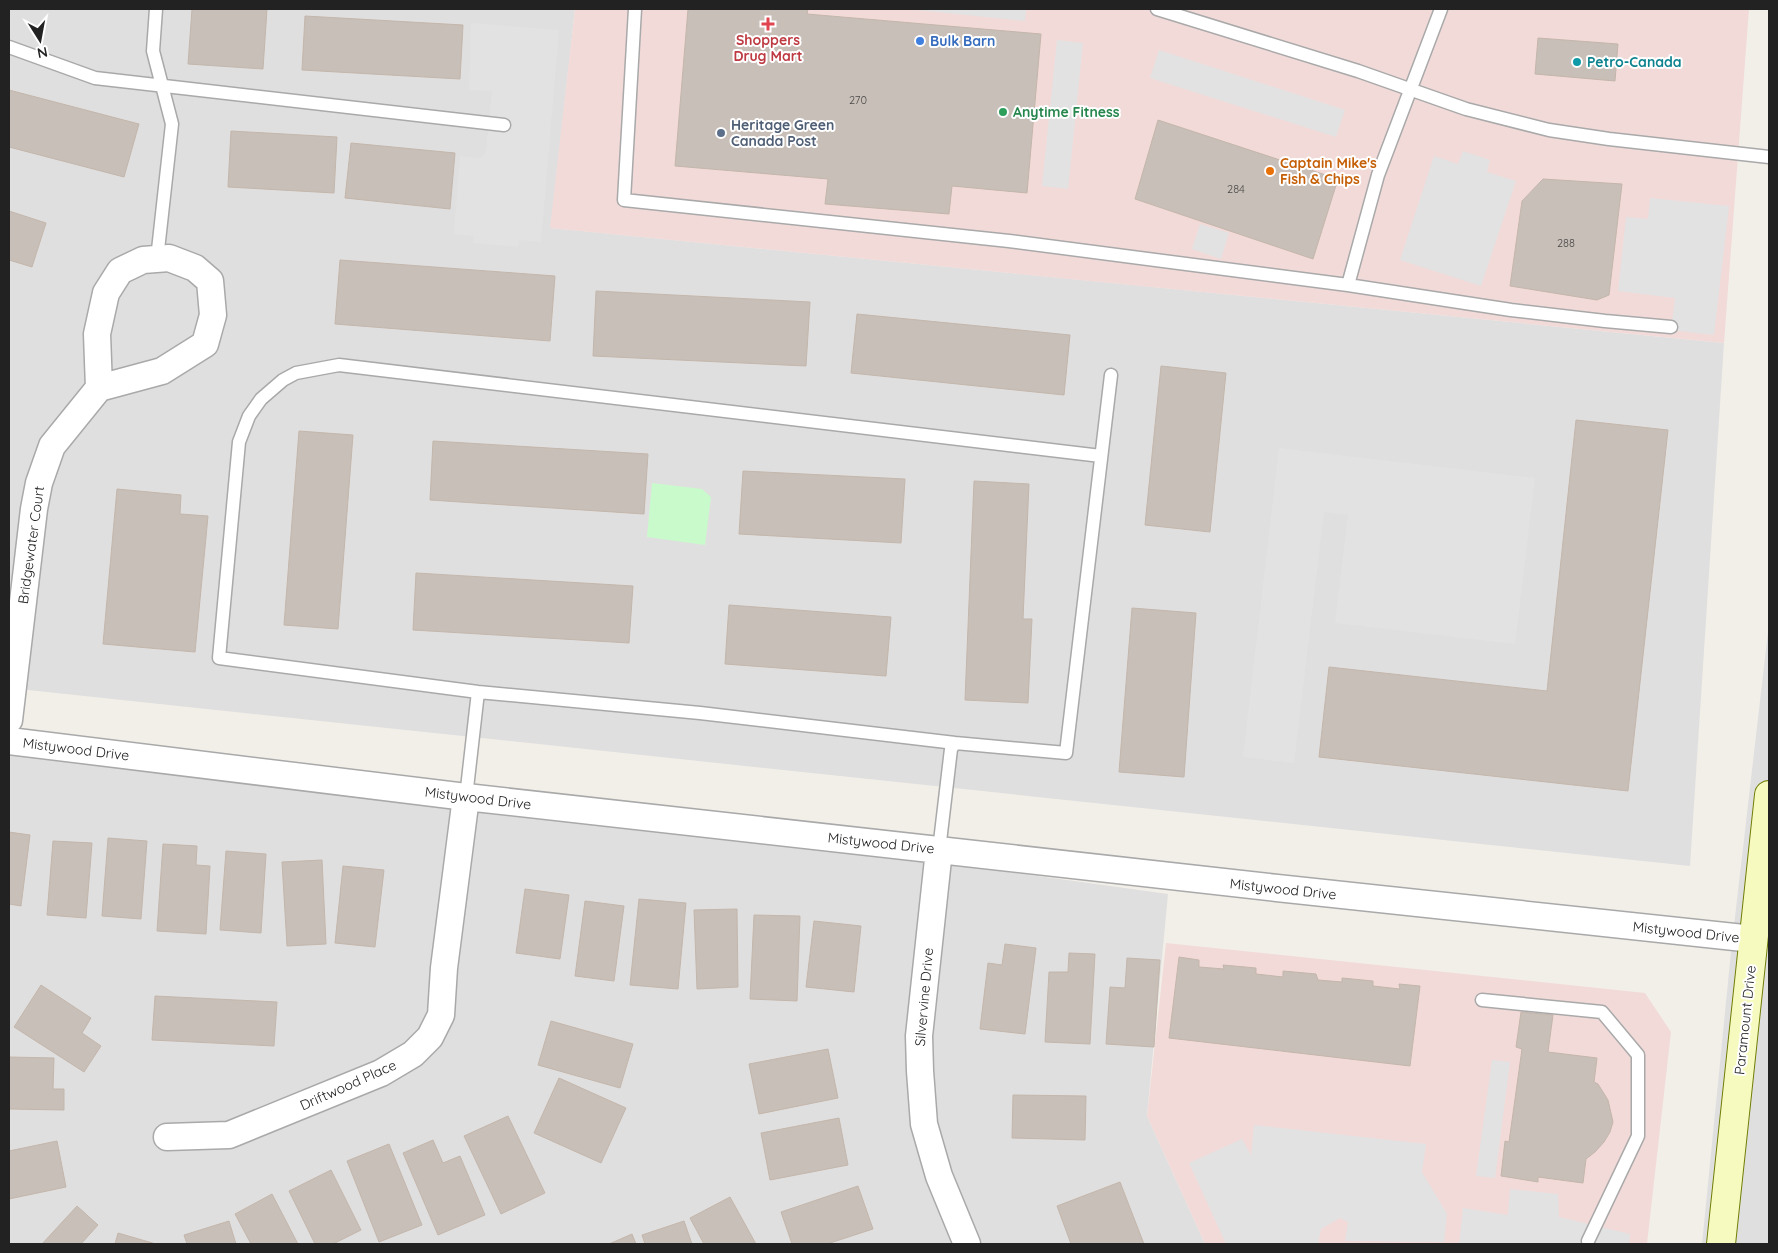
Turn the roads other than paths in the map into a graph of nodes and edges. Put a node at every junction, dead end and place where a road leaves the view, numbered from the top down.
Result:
1 (156, 9) edge
2 (635, 9) edge
3 (1157, 9) edge
4 (1441, 9) edge
5 (9, 46) edge
6 (162, 87) junction
7 (1410, 89) junction
8 (504, 124) dead end
9 (1769, 157) edge
10 (157, 259) junction
11 (1348, 285) junction
12 (1671, 327) dead end
13 (1111, 375) dead end
14 (99, 388) junction
15 (1101, 456) junction
16 (478, 692) junction
17 (9, 720) edge
18 (9, 741) edge
19 (955, 744) junction
20 (1769, 795) edge
21 (466, 797) junction
22 (940, 850) junction
23 (1753, 939) junction
24 (1482, 1000) dead end
25 (167, 1137) dead end
26 (1588, 1241) dead end
27 (968, 1244) edge
28 (1721, 1244) edge

1 - 6 lane
2 - 11 lane
3 - 7 lane
4 - 7 lane
5 - 6 lane
6 - 8 lane
6 - 10 lane
7 - 9 lane
7 - 11 lane
10 - 14 street
10 - 14 street
11 - 12 lane
13 - 15 lane
14 - 17 street, Bridgewater Court
15 - 16 lane
15 - 19 lane
16 - 19 lane
16 - 21 lane
18 - 21 street, Mistywood Drive
19 - 22 lane, Silvervine Drive
20 - 23 street, Paramount Drive
21 - 22 street, Mistywood Drive
21 - 25 street, Driftwood Place
22 - 23 street, Mistywood Drive
22 - 27 street, Silvervine Drive
23 - 28 street, Paramount Drive
24 - 26 lane

